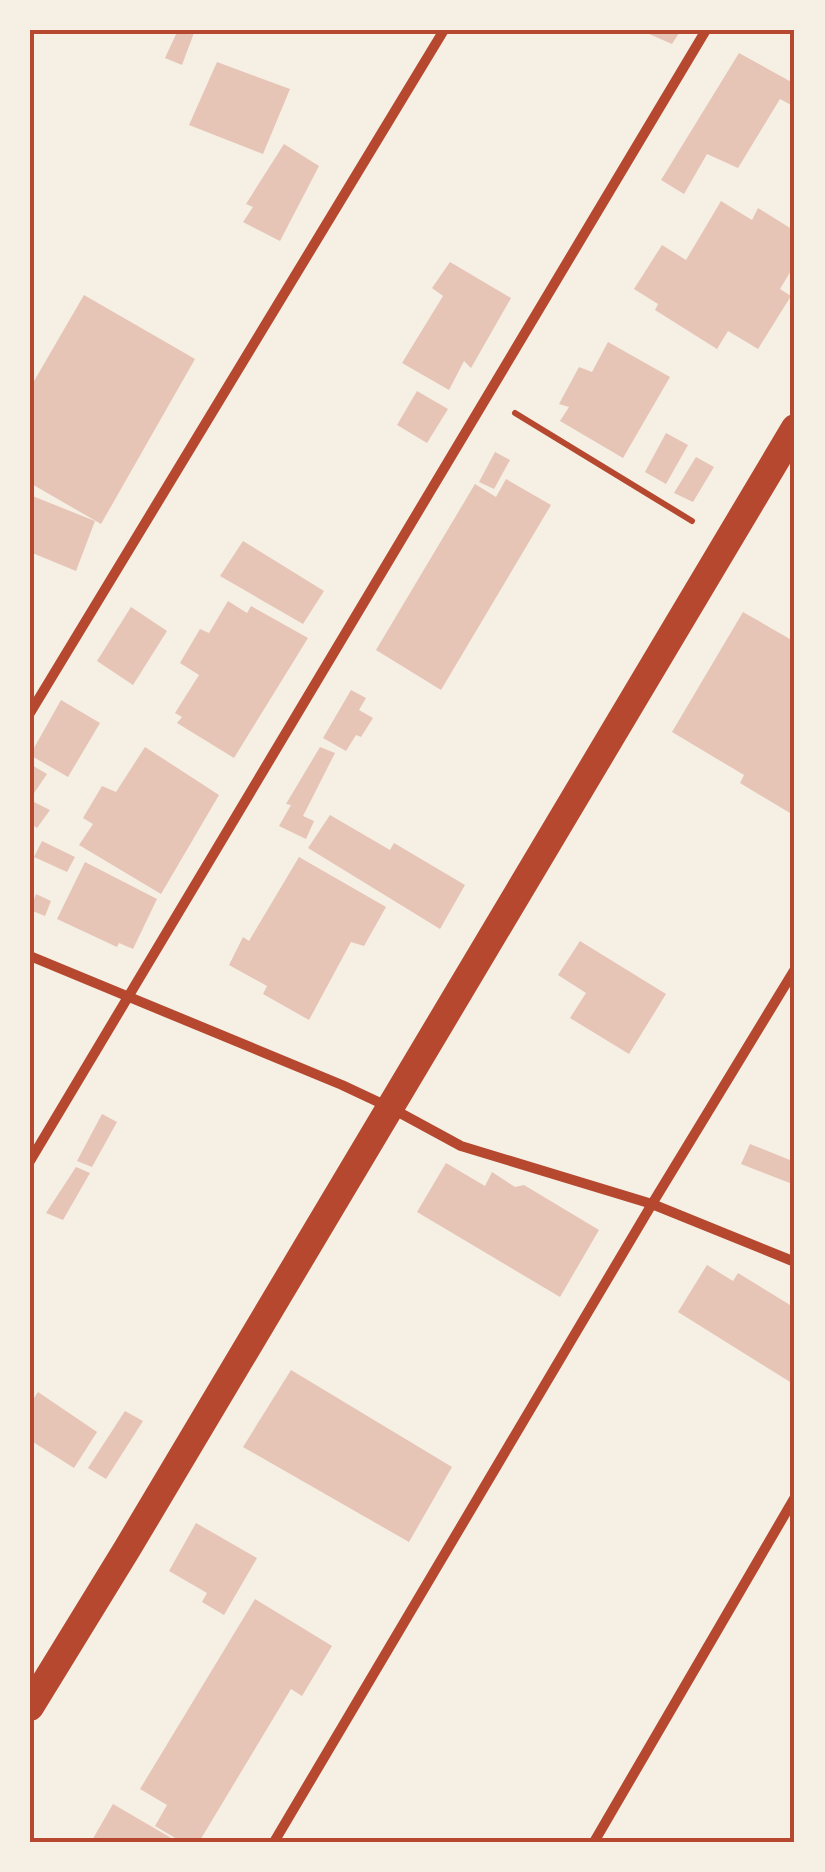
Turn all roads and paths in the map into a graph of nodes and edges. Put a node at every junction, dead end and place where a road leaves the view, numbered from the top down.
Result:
1 (444, 30) edge
2 (706, 30) edge
3 (488, 396) junction
4 (795, 428) edge
5 (727, 542) junction
6 (30, 712) edge
7 (30, 956) edge
8 (795, 969) edge
9 (130, 997) junction
10 (391, 1108) junction
11 (30, 1161) edge
12 (652, 1204) junction
13 (795, 1262) edge
14 (795, 1497) edge
15 (30, 1707) edge
16 (274, 1842) edge
17 (594, 1842) edge

1 - 6 street
2 - 3 street
3 - 5 path
3 - 9 street
4 - 5 highway
5 - 10 highway
7 - 9 street
8 - 12 street
9 - 10 street
9 - 11 street
10 - 12 street
10 - 15 highway
12 - 13 street
12 - 16 street
14 - 17 street

